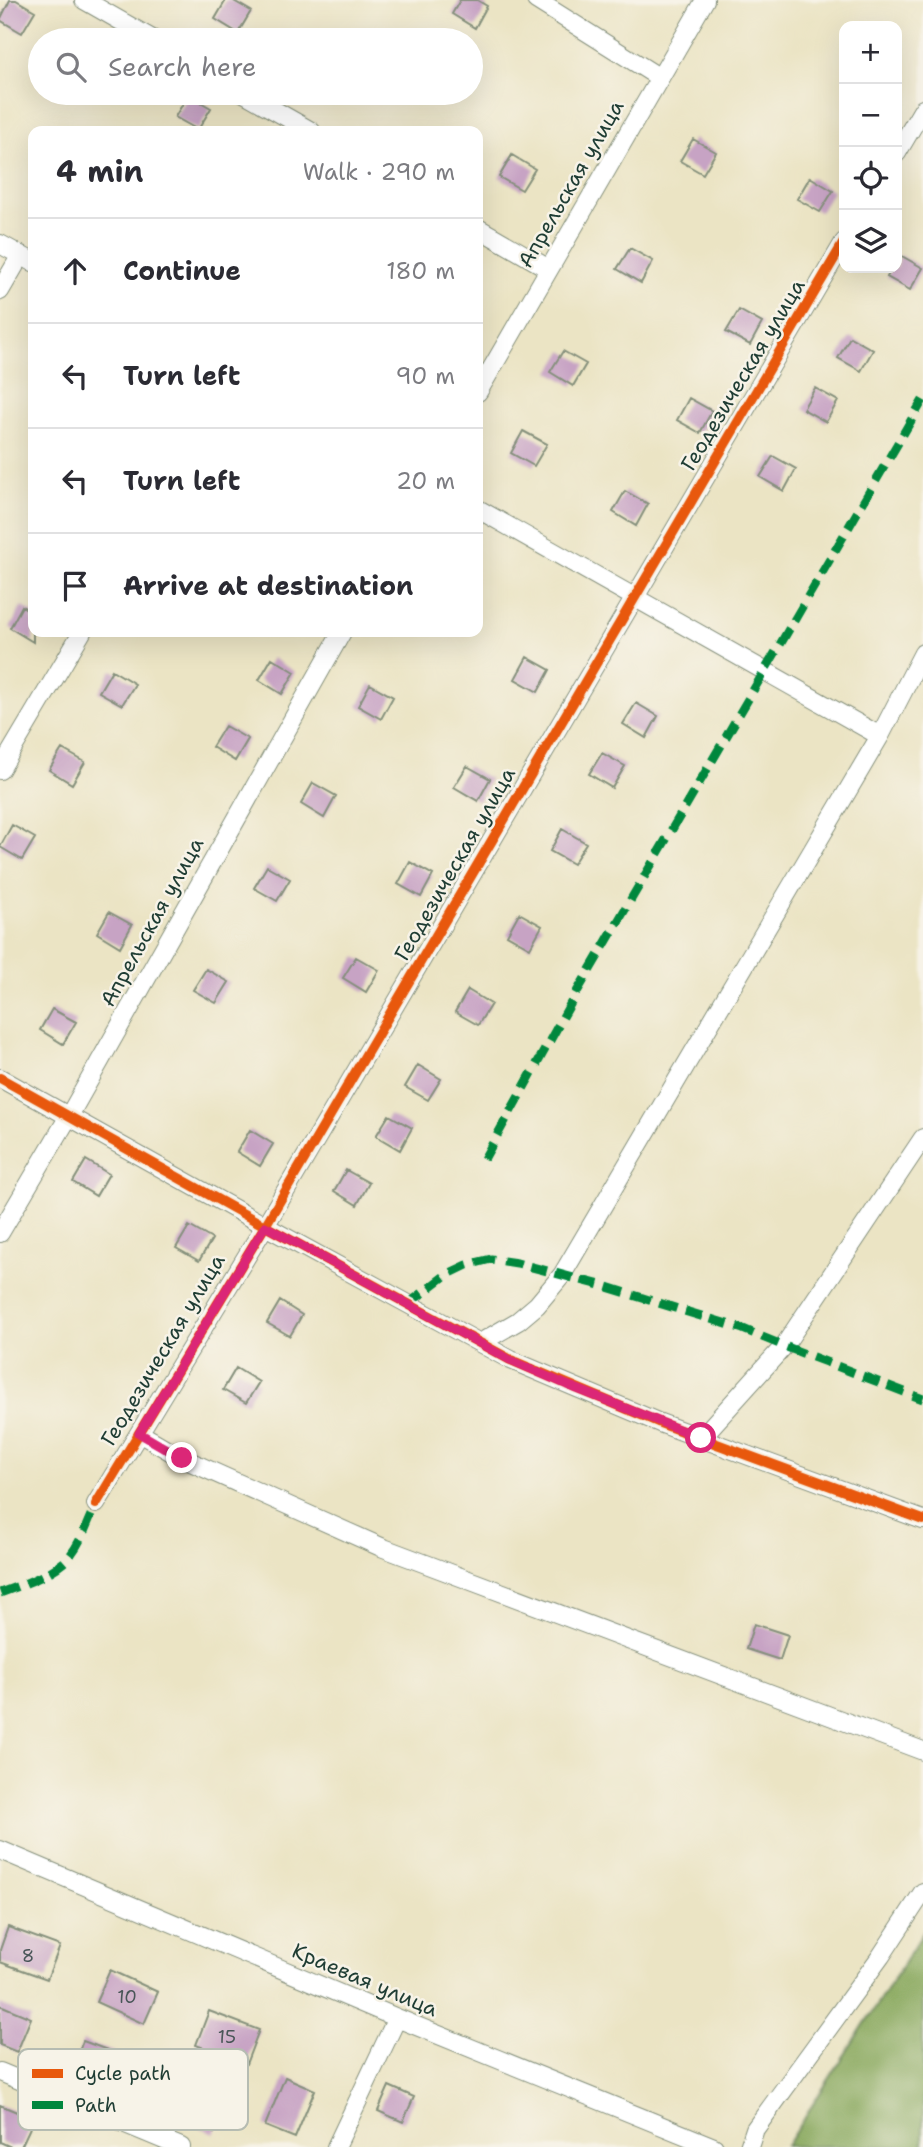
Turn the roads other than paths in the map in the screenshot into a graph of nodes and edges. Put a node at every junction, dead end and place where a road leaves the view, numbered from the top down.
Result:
1 (84, 0) edge
2 (536, 0) edge
3 (705, 0) edge
4 (133, 28) edge
5 (660, 78) junction
6 (265, 105) edge
7 (923, 109) edge
8 (302, 126) edge
9 (901, 147) edge
10 (483, 231) edge
11 (0, 244) edge
12 (839, 250) edge
13 (27, 259) edge
14 (549, 268) junction
15 (0, 291) edge
16 (483, 383) edge
17 (483, 512) edge
18 (634, 596) junction
19 (79, 637) edge
20 (339, 637) edge
21 (923, 653) edge
22 (880, 736) junction
23 (0, 770) edge
24 (0, 1078) edge
25 (69, 1116) junction
26 (923, 1138) edge
27 (265, 1226) junction
28 (0, 1233) edge
29 (481, 1343) junction
30 (139, 1433) junction
31 (701, 1438) junction
32 (96, 1504) dead end
33 (923, 1520) edge
34 (923, 1751) edge
35 (0, 1850) edge
36 (923, 1892) edge
37 (397, 2018) junction
38 (0, 2072) edge
39 (18, 2079) edge
40 (140, 2130) edge
41 (181, 2147) edge
42 (336, 2147) edge
43 (714, 2147) edge
44 (749, 2147) edge

1 - 4 street
2 - 5 street
3 - 5 street, Апрельская улица
5 - 14 street, Апрельская улица
6 - 8 street
7 - 9 street
10 - 14 street
11 - 13 street
12 - 18 street, Геодезическая улица
13 - 15 street
14 - 16 street, Апрельская улица
17 - 18 street
18 - 22 street
18 - 27 street, Геодезическая улица
19 - 23 street
20 - 25 street, Апрельская улица
21 - 22 street
22 - 29 street
24 - 25 street
25 - 27 street
25 - 28 street, Апрельская улица
26 - 31 street
27 - 29 street
27 - 30 street, Геодезическая улица
29 - 31 street
30 - 32 street, Геодезическая улица
30 - 34 street
31 - 33 street
35 - 37 street, Краевая улица
36 - 44 street
37 - 42 street
37 - 43 street, Краевая улица
38 - 39 street
40 - 41 street

